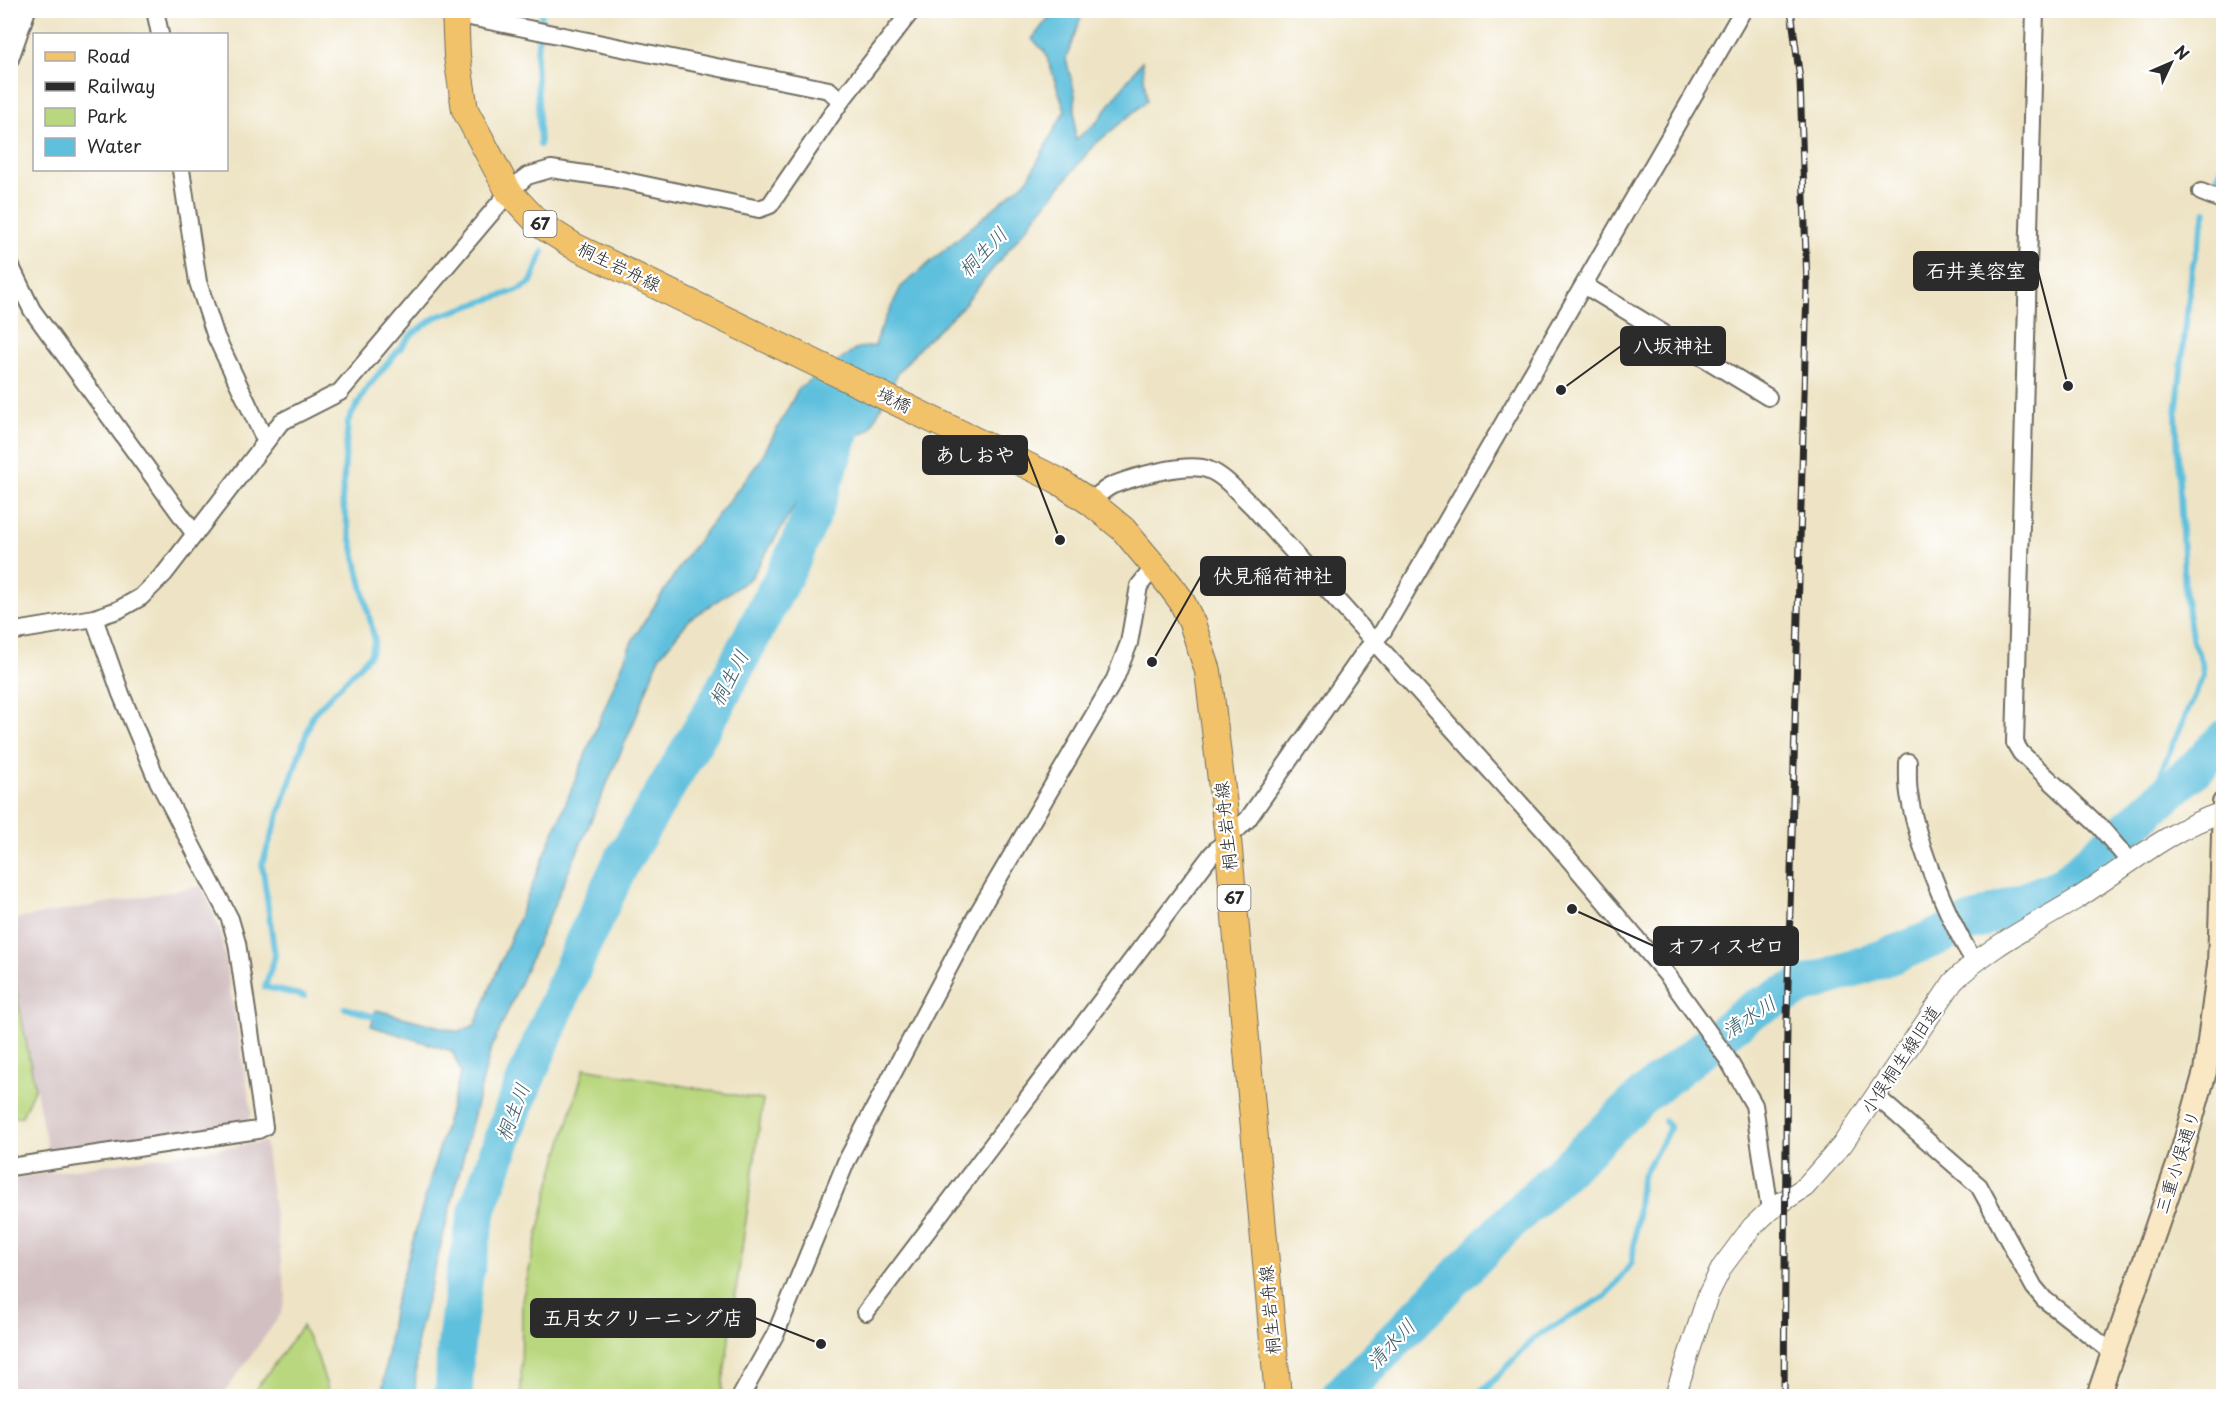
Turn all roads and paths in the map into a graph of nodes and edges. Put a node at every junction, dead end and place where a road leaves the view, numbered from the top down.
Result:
1 (27, 10) edge
2 (155, 10) edge
3 (912, 10) edge
4 (1743, 10) edge
5 (2035, 10) edge
6 (455, 12) edge
7 (160, 33) edge
8 (10, 59) edge
9 (841, 101) junction
10 (181, 171) edge
11 (509, 192) junction
12 (2201, 192) dead end
13 (2223, 201) edge
14 (10, 265) edge
15 (1584, 285) junction
16 (752, 331) joint
17 (1768, 397) dead end
18 (265, 440) junction
19 (1037, 470) joint
20 (1090, 502) junction
21 (194, 533) junction
22 (1154, 567) junction
23 (94, 618) junction
24 (10, 632) edge
25 (1374, 643) junction
26 (1908, 762) dead end
27 (2223, 803) edge
28 (2223, 812) edge
29 (1228, 839) junction
30 (2127, 858) junction
31 (1970, 955) junction
32 (1877, 1097) junction
33 (10, 1167) edge
34 (1770, 1210) junction
35 (866, 1312) dead end
36 (2113, 1353) junction
37 (741, 1396) edge
38 (1278, 1396) edge
39 (1675, 1396) edge
40 (2098, 1396) edge

1 - 8 street
2 - 7 street
3 - 9 street
4 - 15 street
5 - 30 street
6 - 9 street
6 - 11 main road, 桐生岩舟線 / 67
9 - 11 street
10 - 18 street
11 - 16 main road, 桐生岩舟線 / 67
11 - 18 street
12 - 13 street
14 - 21 street
15 - 17 street
15 - 25 street
16 - 19 main road, 境橋 / 67
18 - 21 street
19 - 20 main road, 桐生岩舟線 / 67
20 - 22 main road, 桐生岩舟線 / 67
20 - 25 street
21 - 23 street
22 - 29 main road, 桐生岩舟線 / 67
22 - 37 street
23 - 24 street
23 - 33 street
25 - 29 street
25 - 34 street
26 - 31 street
27 - 28 main road, 三重小俣通り
28 - 30 street, 小俣桐生線旧道
28 - 36 main road, 三重小俣通り
29 - 35 street
29 - 38 main road, 桐生岩舟線 / 67
30 - 31 street, 小俣桐生線旧道
31 - 32 street, 小俣桐生線旧道
32 - 34 street, 小俣桐生線旧道
32 - 36 street
34 - 39 street, 小俣桐生線旧道
36 - 40 main road, 三重小俣通り

